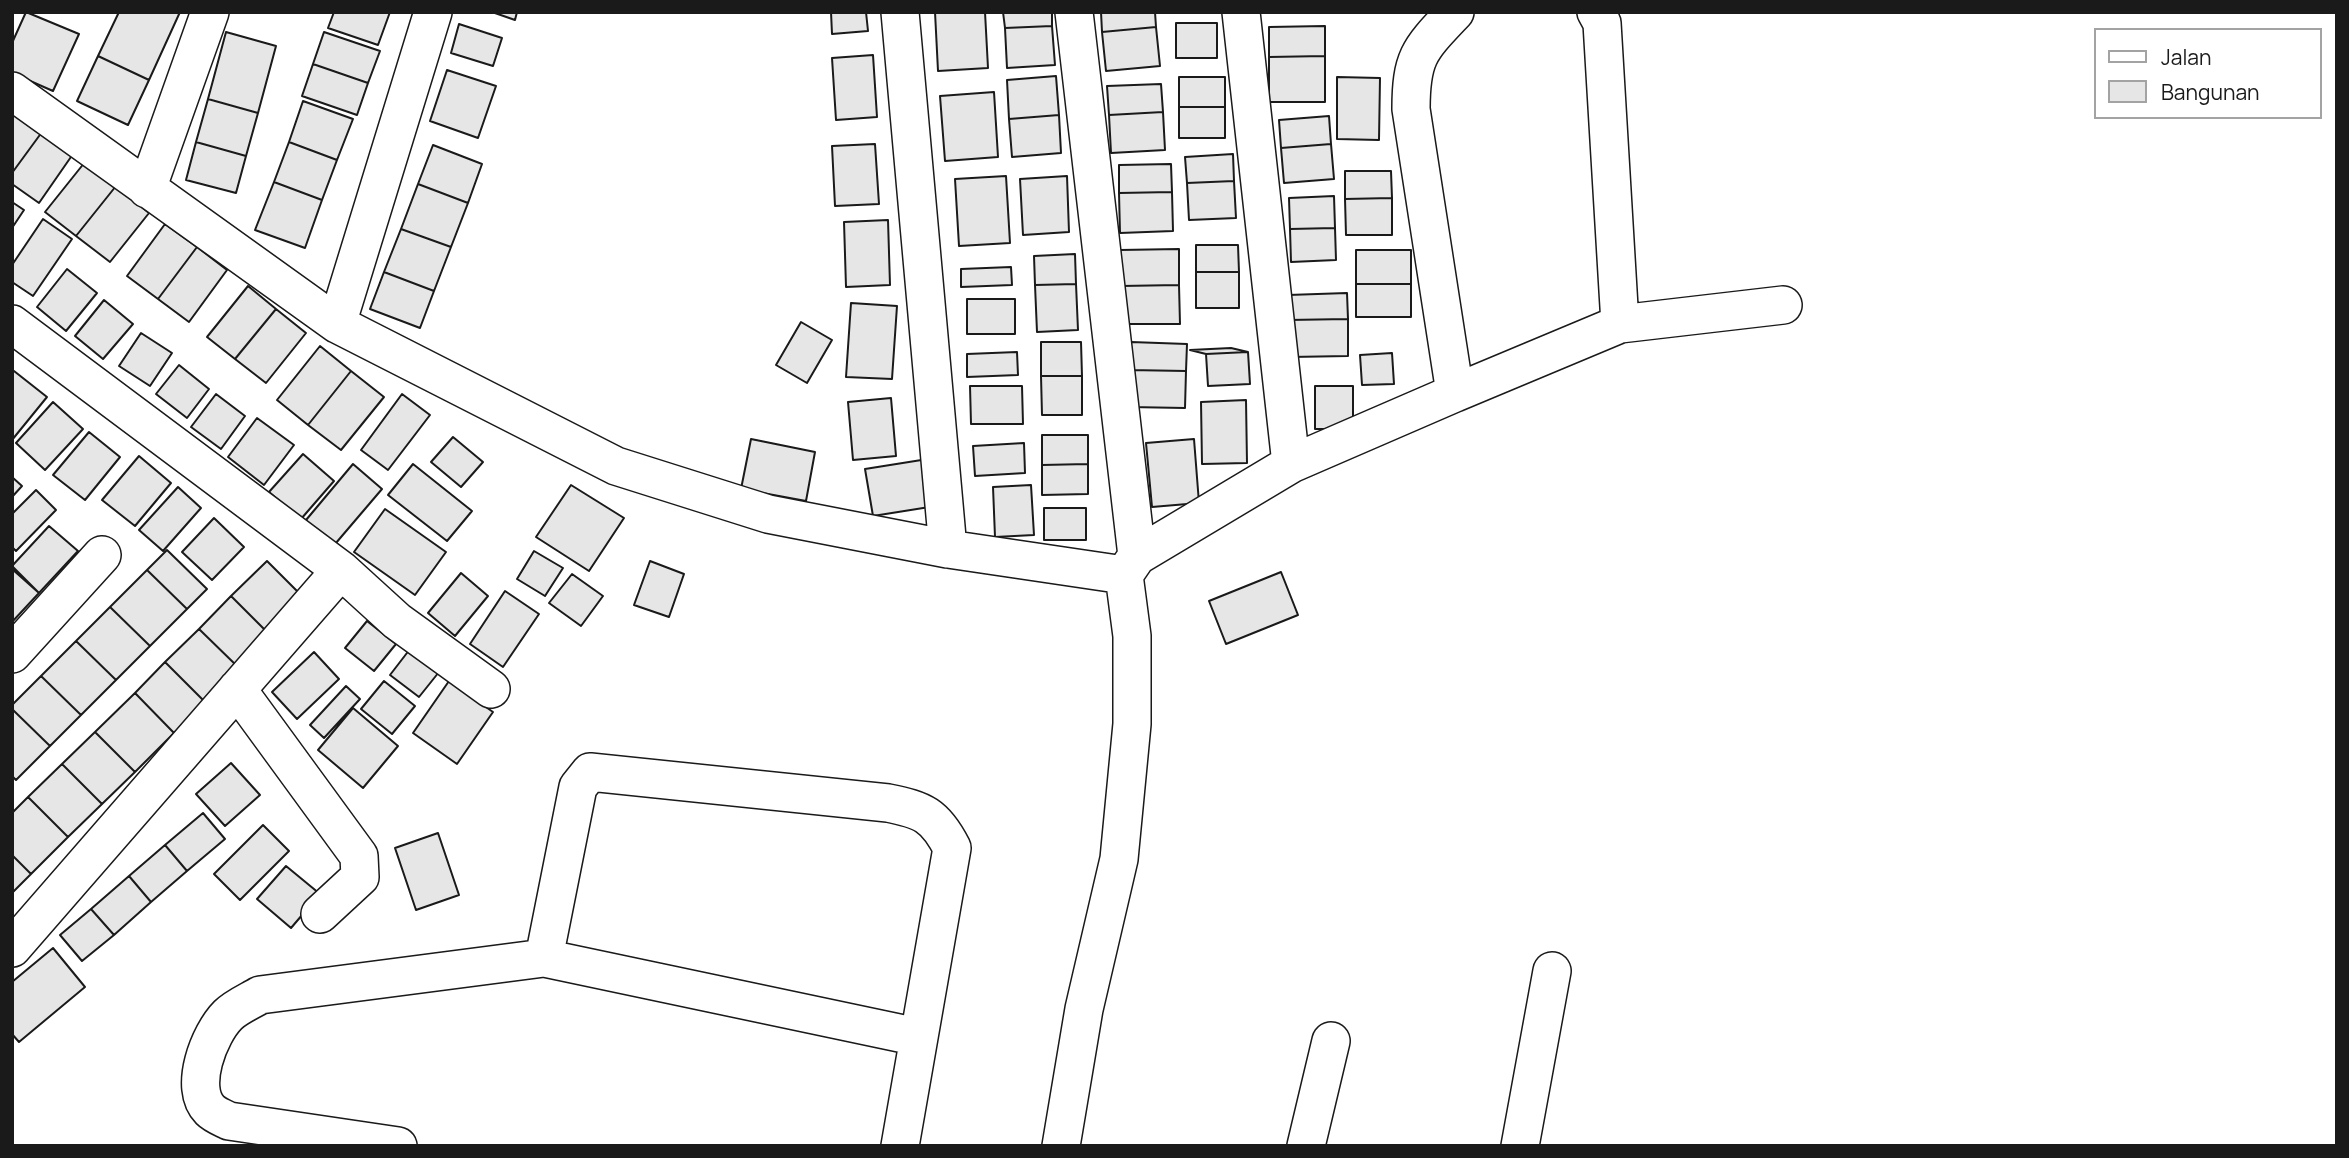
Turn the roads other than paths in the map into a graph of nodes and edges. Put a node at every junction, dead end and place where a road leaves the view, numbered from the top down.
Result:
1 (210, 12) edge
2 (433, 12) edge
3 (900, 12) edge
4 (1074, 12) edge
5 (1241, 12) edge
6 (1455, 12) edge
7 (1596, 12) edge
8 (12, 91) edge
9 (147, 189) junction
10 (1783, 305) dead end
11 (12, 324) edge
12 (337, 324) junction
13 (1620, 324) junction
14 (1455, 393) junction
15 (1291, 464) junction
16 (948, 549) junction
17 (102, 555) dead end
18 (1130, 565) junction
19 (341, 570) junction
20 (12, 654) edge
21 (236, 690) junction
22 (491, 690) dead end
23 (320, 914) dead end
24 (12, 948) edge
25 (544, 958) junction
26 (1552, 971) dead end
27 (918, 1037) junction
28 (1331, 1041) dead end
29 (398, 1146) edge
30 (900, 1146) edge
31 (1061, 1146) edge
32 (1306, 1146) edge
33 (1520, 1146) edge

1 - 9 street
2 - 12 street
3 - 16 street
4 - 18 street
5 - 15 street
6 - 14 street
7 - 13 street
8 - 9 street
9 - 12 street
10 - 13 street
11 - 19 street
12 - 16 street
13 - 14 street
14 - 15 street
15 - 18 street
16 - 18 street
17 - 20 street
18 - 31 street
19 - 21 street
19 - 22 street
21 - 23 street
21 - 24 street
25 - 27 street
25 - 27 street
25 - 29 street
26 - 33 street
27 - 30 street
28 - 32 street

